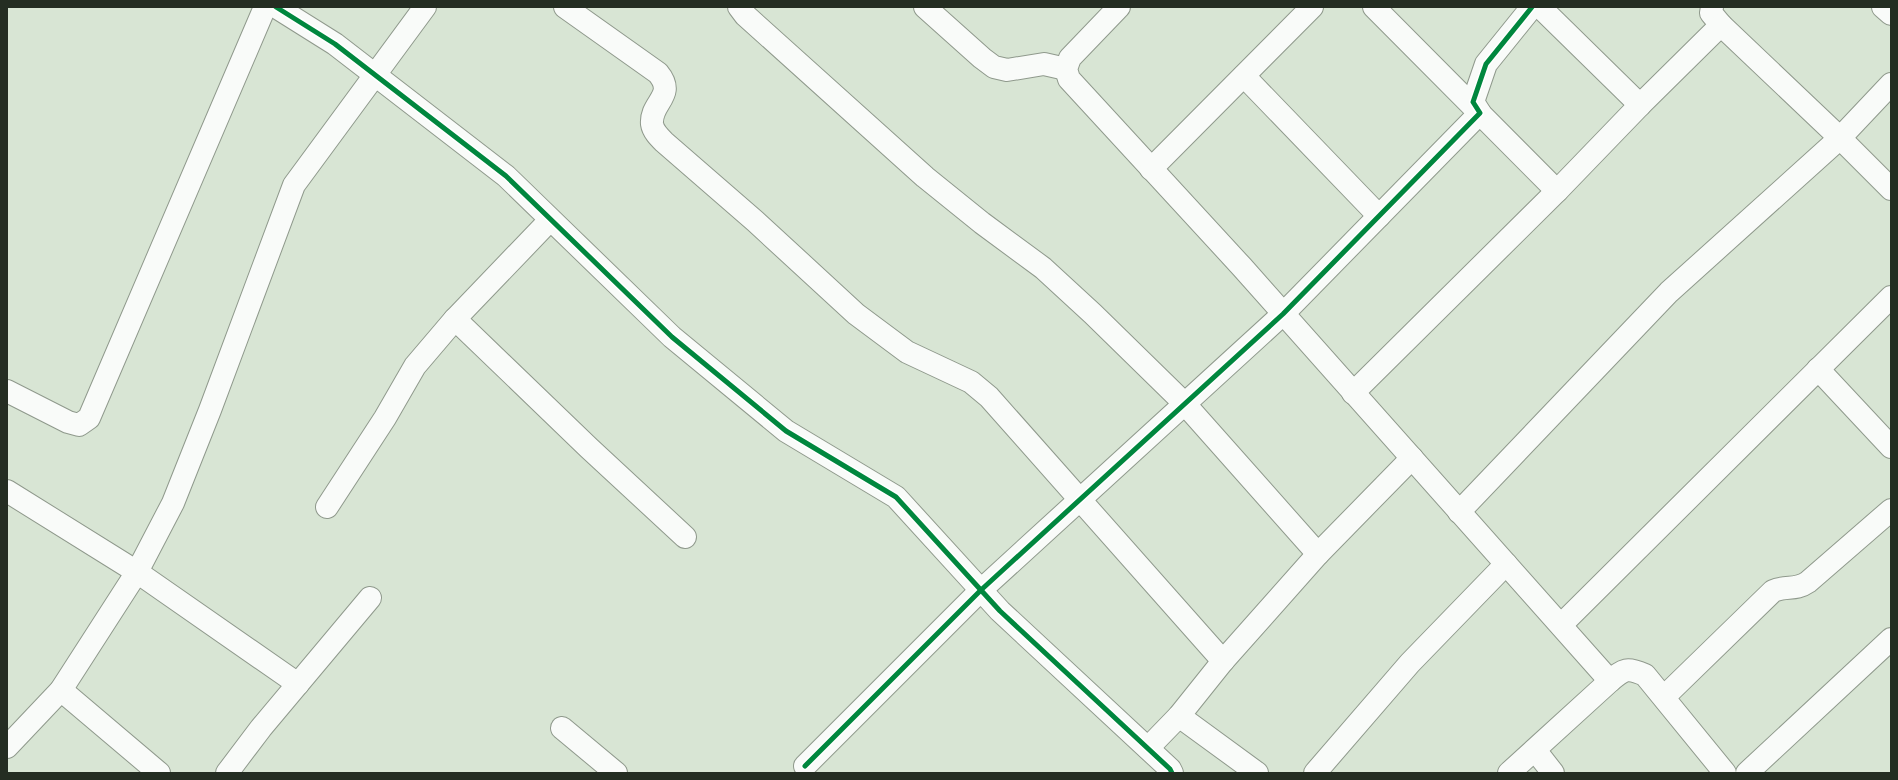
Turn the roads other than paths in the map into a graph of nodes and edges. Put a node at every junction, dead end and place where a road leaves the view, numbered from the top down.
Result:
1 (265, 7) edge
2 (276, 7) edge
3 (425, 7) edge
4 (565, 7) edge
5 (739, 7) edge
6 (925, 7) edge
7 (1118, 7) edge
8 (1374, 7) edge
9 (1532, 7) edge
10 (1540, 7) edge
11 (1883, 7) edge
12 (1304, 10) edge
13 (1891, 14) edge
14 (1717, 16) edge
15 (1066, 69) junction
16 (375, 75) junction
17 (1244, 76) junction
18 (1891, 84) edge
19 (1640, 105) junction
20 (1480, 113) junction
21 (1840, 138) junction
22 (1151, 169) junction
23 (1891, 190) edge
24 (1557, 191) junction
25 (1379, 216) junction
26 (550, 220) junction
27 (1891, 297) edge
28 (1283, 314) junction
29 (455, 319) junction
30 (1818, 370) junction
31 (7, 391) edge
32 (1353, 393) junction
33 (1184, 403) junction
34 (1891, 447) edge
35 (1412, 458) junction
36 (7, 491) edge
37 (1080, 500) junction
38 (327, 507) dead end
39 (1891, 510) edge
40 (1459, 512) junction
41 (685, 537) dead end
42 (1318, 554) junction
43 (1506, 564) junction
44 (137, 572) junction
45 (981, 590) junction
46 (370, 598) dead end
47 (1561, 625) junction
48 (1891, 640) edge
49 (1223, 661) junction
50 (1610, 681) junction
51 (298, 684) junction
52 (61, 690) junction
53 (1664, 697) junction
54 (1179, 716) junction
55 (562, 728) dead end
56 (7, 747) edge
57 (1148, 748) junction
58 (1535, 750) junction
59 (805, 766) dead end
60 (159, 773) edge
61 (227, 773) edge
62 (616, 773) edge
63 (1172, 773) edge
64 (1256, 773) edge
65 (1314, 773) edge
66 (1509, 773) edge
67 (1553, 773) edge
68 (1725, 773) edge
69 (1747, 773) edge

1 - 31 street
2 - 16 street
3 - 16 street
4 - 37 street
5 - 33 street
6 - 15 street
7 - 15 street
8 - 20 street
9 - 20 street
10 - 19 street
11 - 13 street
12 - 17 street
14 - 19 street
14 - 21 street
15 - 22 street
16 - 26 street
16 - 44 street
17 - 22 street
17 - 25 street
18 - 21 street
19 - 24 street
20 - 24 street
20 - 25 street
21 - 23 street
21 - 40 street
22 - 28 street
24 - 32 street
25 - 28 street
26 - 29 street
26 - 45 street
27 - 30 street
28 - 32 street
28 - 33 street
29 - 38 street
29 - 41 street
30 - 34 street
30 - 47 street
32 - 35 street
33 - 37 street
33 - 42 street
35 - 40 street
35 - 42 street
36 - 44 street
37 - 45 street
37 - 49 street
39 - 53 street
40 - 43 street
42 - 49 street
43 - 47 street
43 - 65 street
44 - 51 street
44 - 52 street
45 - 57 street
45 - 59 street
46 - 51 street
47 - 50 street
48 - 69 street
49 - 54 street
50 - 53 street
50 - 58 street
51 - 61 street
52 - 56 street
52 - 60 street
53 - 68 street
54 - 57 street
54 - 64 street
55 - 62 street
57 - 63 street
58 - 66 street
58 - 67 street

